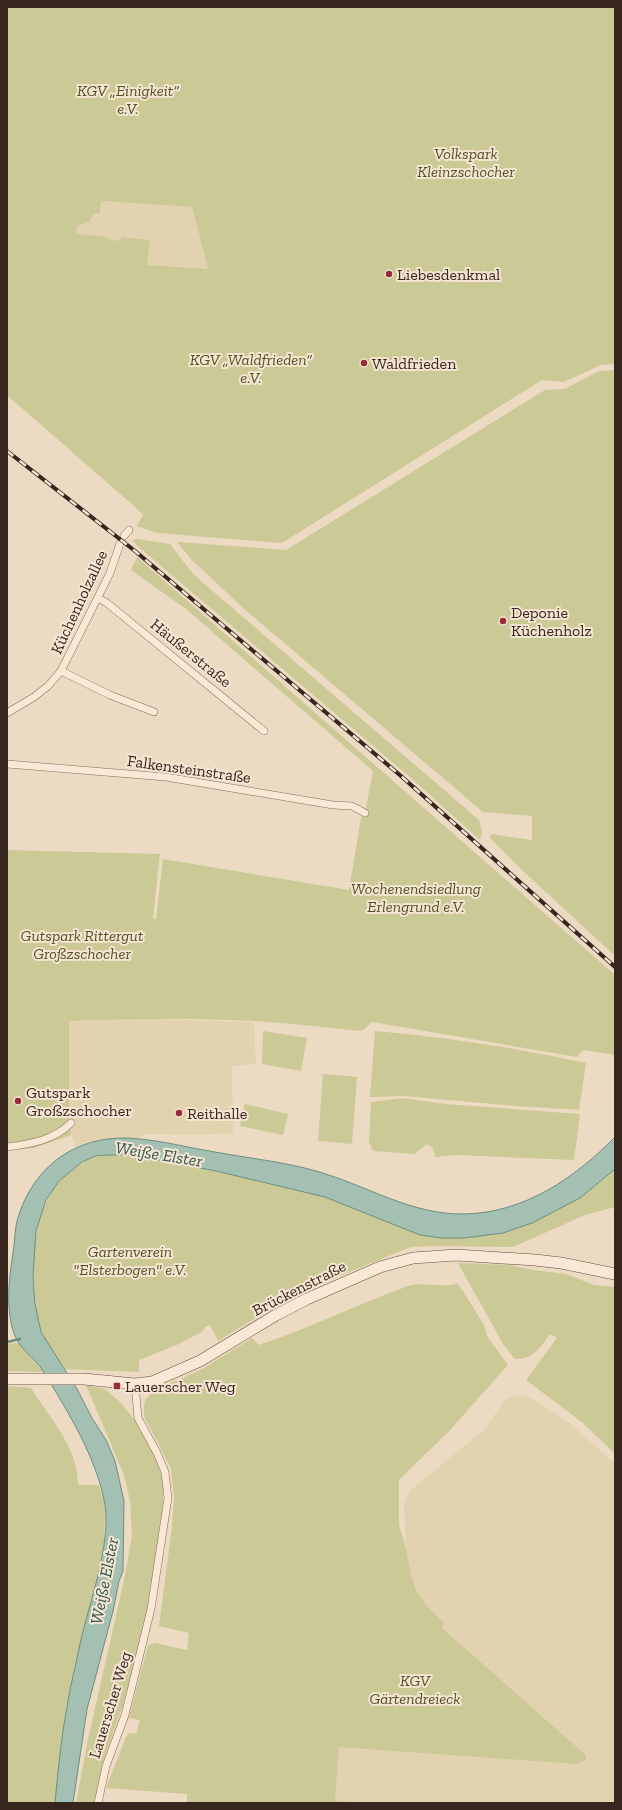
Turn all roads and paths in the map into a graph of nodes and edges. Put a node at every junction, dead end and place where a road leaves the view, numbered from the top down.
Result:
1 (120, 544) dead end
2 (98, 598) junction
3 (61, 671) junction
4 (154, 712) dead end
5 (7, 713) edge
6 (264, 731) dead end
7 (7, 764) edge
8 (365, 813) dead end
9 (71, 1123) dead end
10 (7, 1147) edge
11 (615, 1274) edge
12 (7, 1379) edge
13 (135, 1384) junction
14 (98, 1803) edge

1 - 2 street, Küchenholzallee
2 - 3 street, Küchenholzallee
2 - 6 street, Häußerstraße
3 - 4 street, Küchenholzallee
3 - 5 street, Küchenholzallee
7 - 8 street, Falkensteinstraße
9 - 10 street
11 - 13 main road, Brückenstraße
12 - 13 main road, Brückenstraße
13 - 14 street, Lauerscher Weg

